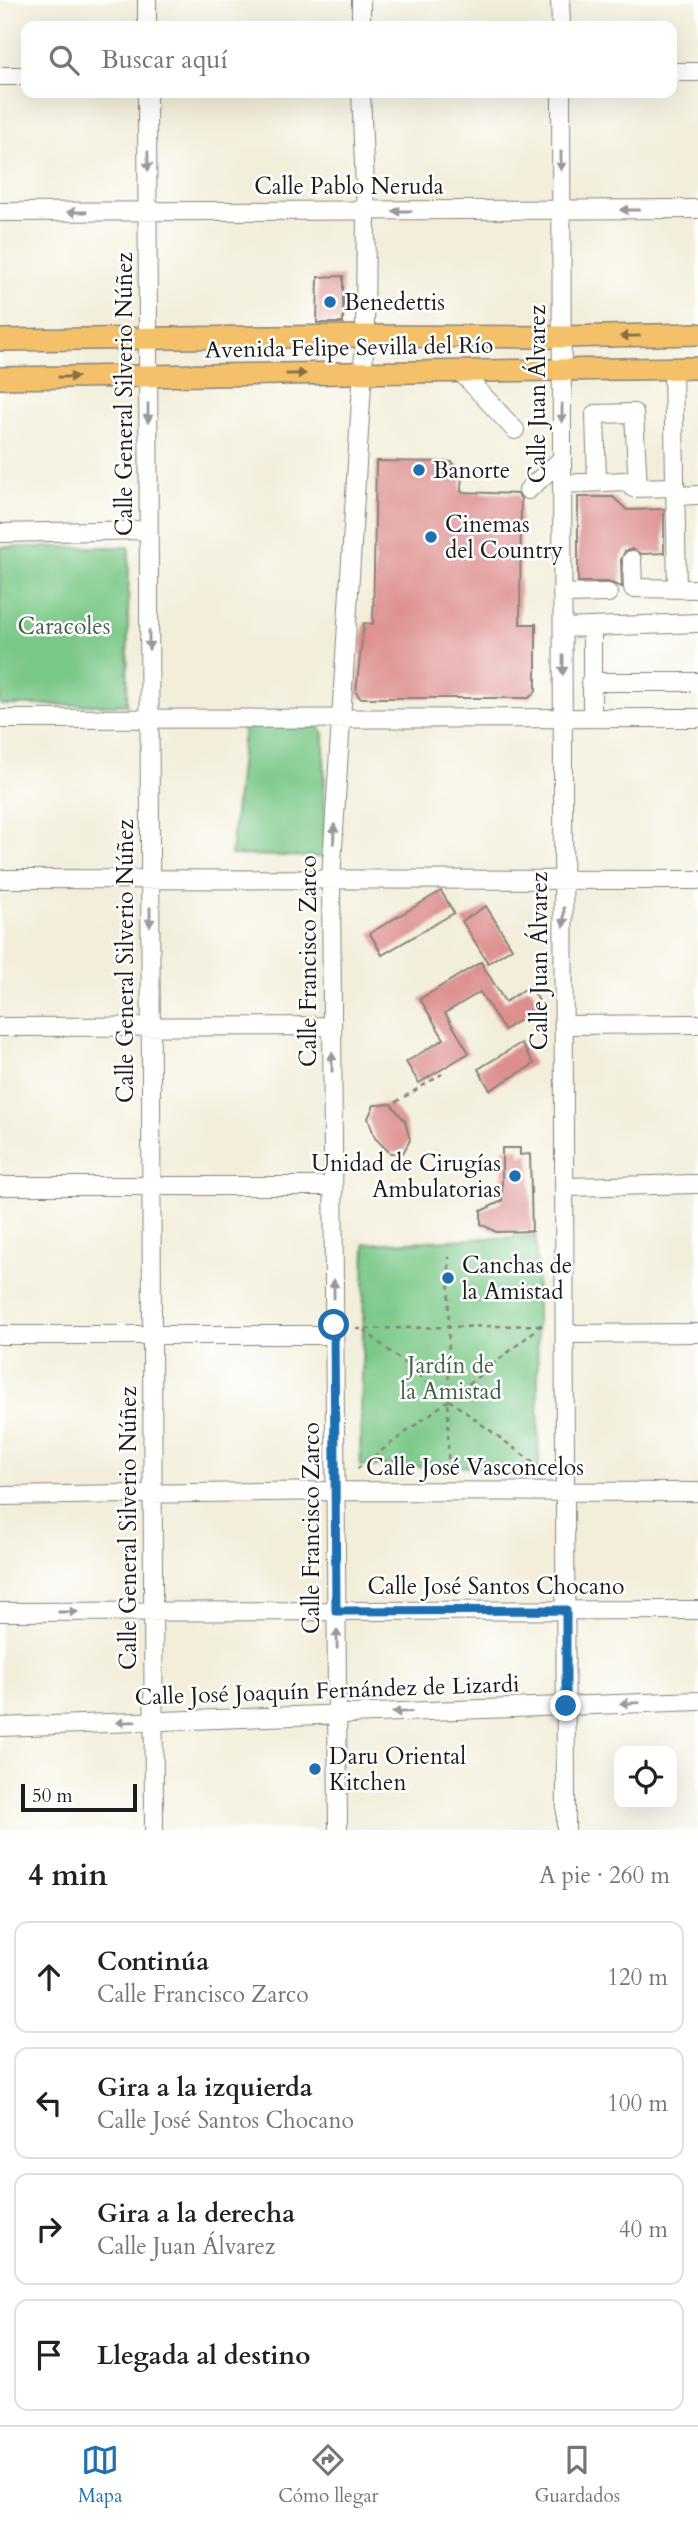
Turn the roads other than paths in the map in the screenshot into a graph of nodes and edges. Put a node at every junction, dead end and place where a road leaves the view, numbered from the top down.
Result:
1 (146, 0) edge
2 (361, 0) edge
3 (561, 0) edge
4 (147, 21) edge
5 (361, 21) edge
6 (561, 21) edge
7 (677, 72) edge
8 (698, 72) edge
9 (0, 76) edge
10 (21, 76) edge
11 (147, 98) edge
12 (361, 98) edge
13 (561, 98) edge
14 (698, 209) edge
15 (561, 210) junction
16 (366, 211) junction
17 (0, 212) edge
18 (148, 212) junction
19 (698, 334) edge
20 (365, 336) junction
21 (562, 337) junction
22 (0, 340) edge
23 (149, 340) junction
24 (673, 368) junction
25 (698, 368) edge
26 (562, 371) junction
27 (461, 372) junction
28 (362, 373) junction
29 (148, 376) junction
30 (0, 378) edge
31 (514, 430) dead end
32 (562, 459) junction
33 (597, 482) junction
34 (562, 484) junction
35 (638, 488) junction
36 (528, 490) dead end
37 (675, 492) junction
38 (698, 495) edge
39 (148, 530) junction
40 (0, 533) edge
41 (632, 560) dead end
42 (677, 589) junction
43 (698, 589) edge
44 (608, 593) dead end
45 (562, 594) junction
46 (698, 623) edge
47 (592, 626) junction
48 (562, 628) junction
49 (590, 682) junction
50 (698, 682) edge
51 (698, 718) edge
52 (0, 719) edge
53 (149, 719) junction
54 (342, 719) junction
55 (563, 719) junction
56 (592, 719) junction
57 (0, 879) edge
58 (149, 879) junction
59 (331, 879) junction
60 (564, 880) junction
61 (698, 880) edge
62 (698, 1024) edge
63 (564, 1025) junction
64 (150, 1026) junction
65 (332, 1026) junction
66 (0, 1027) edge
67 (698, 1184) edge
68 (0, 1186) edge
69 (151, 1186) junction
70 (333, 1186) junction
71 (565, 1187) junction
72 (698, 1333) edge
73 (565, 1334) junction
74 (0, 1335) edge
75 (152, 1335) junction
76 (334, 1335) junction
77 (565, 1490) junction
78 (336, 1491) junction
79 (698, 1492) edge
80 (152, 1493) junction
81 (0, 1496) edge
82 (566, 1610) junction
83 (698, 1610) edge
84 (153, 1611) junction
85 (336, 1611) junction
86 (0, 1612) edge
87 (698, 1700) edge
88 (566, 1706) junction
89 (337, 1714) junction
90 (153, 1721) junction
91 (0, 1727) edge
92 (153, 1830) edge
93 (338, 1830) edge
94 (566, 1830) edge

1 - 4 street
2 - 5 street
3 - 6 street
7 - 8 street
9 - 10 street
11 -> 18 street, Calle General Silverio Núñez
12 - 16 street, Calle Francisco Zarco
13 -> 15 street, Calle Juan Álvarez
14 -> 15 street, Calle Pablo Neruda
15 -> 16 street, Calle Pablo Neruda
15 - 21 street, Calle Juan Álvarez
16 - 18 street, Calle Pablo Neruda
16 - 20 street, Calle Francisco Zarco
18 -> 17 street, Calle Pablo Neruda
18 - 23 street, Calle General Silverio Núñez
19 -> 21 main road, Avenida Felipe Sevilla del Río
20 - 21 main road, Avenida Felipe Sevilla del Río
20 - 23 main road, Avenida Felipe Sevilla del Río
20 - 28 street, Calle Francisco Zarco
21 - 26 street, Calle Juan Álvarez
22 - 23 main road, Avenida Felipe Sevilla del Río
23 - 29 street, Calle General Silverio Núñez
24 - 25 main road, Avenida Felipe Sevilla del Río
24 - 26 main road, Avenida Felipe Sevilla del Río
24 - 37 street
26 - 27 main road, Avenida Felipe Sevilla del Río
26 -> 32 street, Calle Juan Álvarez
27 - 28 main road, Avenida Felipe Sevilla del Río
27 - 31 street
29 -> 28 main road, Avenida Felipe Sevilla del Río
28 - 54 street, Calle Francisco Zarco
30 -> 29 main road, Avenida Felipe Sevilla del Río
29 -> 39 street, Calle General Silverio Núñez
32 - 34 street, Calle Juan Álvarez
32 - 36 street
33 - 34 street
33 - 35 street
33 - 35 street
34 - 45 street, Calle Juan Álvarez
35 - 37 street
37 - 38 street
37 - 42 street
39 - 40 street
39 -> 53 street, Calle General Silverio Núñez
41 - 42 street
42 - 43 street
44 - 45 street
45 - 48 street, Calle Juan Álvarez
46 - 47 street
47 - 48 street
47 - 49 street
48 -> 55 street, Calle Juan Álvarez
49 - 50 street
49 - 56 street
51 - 56 street
52 - 53 street
53 - 54 street
53 - 58 street, Calle General Silverio Núñez
54 - 55 street
59 -> 54 street, Calle Francisco Zarco
55 - 56 street
55 - 60 street, Calle Juan Álvarez
57 - 58 street
58 - 59 street
58 -> 64 street, Calle General Silverio Núñez
59 - 60 street
59 - 65 street, Calle Francisco Zarco
60 - 61 street
60 -> 63 street, Calle Juan Álvarez
62 - 63 street
63 - 71 street, Calle Juan Álvarez
64 - 65 street
64 - 66 street
64 - 69 street, Calle General Silverio Núñez
70 -> 65 street, Calle Francisco Zarco
67 - 71 street
68 - 69 street
69 - 70 street
69 - 75 street, Calle General Silverio Núñez
76 -> 70 street, Calle Francisco Zarco
71 - 73 street, Calle Juan Álvarez
72 - 73 street
73 - 77 street, Calle Juan Álvarez
74 - 75 street
75 - 76 street
75 - 80 street, Calle General Silverio Núñez
76 - 78 street, Calle Francisco Zarco
77 - 78 street, Calle José Vasconcelos
77 - 79 street, Calle José Vasconcelos
77 - 82 street, Calle Juan Álvarez
78 - 80 street, Calle José Vasconcelos
78 - 85 street, Calle Francisco Zarco
80 - 81 street, Calle José Vasconcelos
80 - 84 street, Calle General Silverio Núñez
82 - 83 street, Calle José Santos Chocano
82 - 85 street, Calle José Santos Chocano
82 - 88 street, Calle Juan Álvarez
84 - 85 street, Calle José Santos Chocano
86 -> 84 street, Calle José Santos Chocano
84 - 90 street, Calle General Silverio Núñez
89 -> 85 street, Calle Francisco Zarco
87 -> 88 street, Calle José Joaquín Fernández de Lizardi
88 -> 89 street, Calle José Joaquín Fernández de Lizardi
88 - 94 street, Calle Juan Álvarez
89 - 90 street, Calle José Joaquín Fernández de Lizardi
89 - 93 street, Calle Francisco Zarco
90 -> 91 street, Calle José Joaquín Fernández de Lizardi
90 - 92 street, Calle General Silverio Núñez

